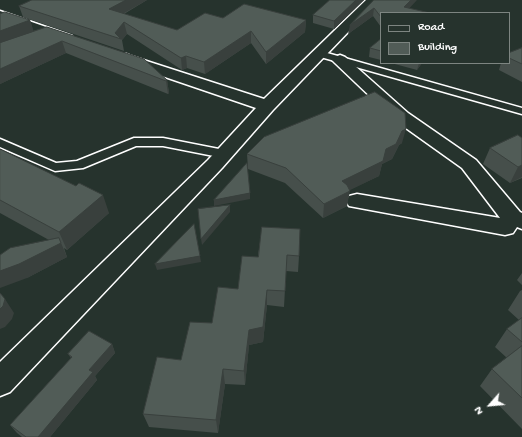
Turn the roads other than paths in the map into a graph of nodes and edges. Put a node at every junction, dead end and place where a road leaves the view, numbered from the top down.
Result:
1 (373, 0) edge
2 (0, 15) edge
3 (50, 33) junction
4 (29, 40) edge
5 (80, 43) edge
6 (110, 53) edge
7 (320, 54) junction
8 (340, 60) junction
9 (267, 106) junction
10 (522, 111) edge
11 (0, 143) edge
12 (224, 154) junction
13 (357, 201) dead end
14 (517, 220) edge
15 (0, 382) edge

1 - 7 street
2 - 3 street
3 - 4 street
3 - 5 street
6 - 9 street
7 - 8 lane
7 - 9 street
8 - 10 lane
8 - 14 street
9 - 12 street
11 - 12 lane
12 - 15 street
13 - 14 street

